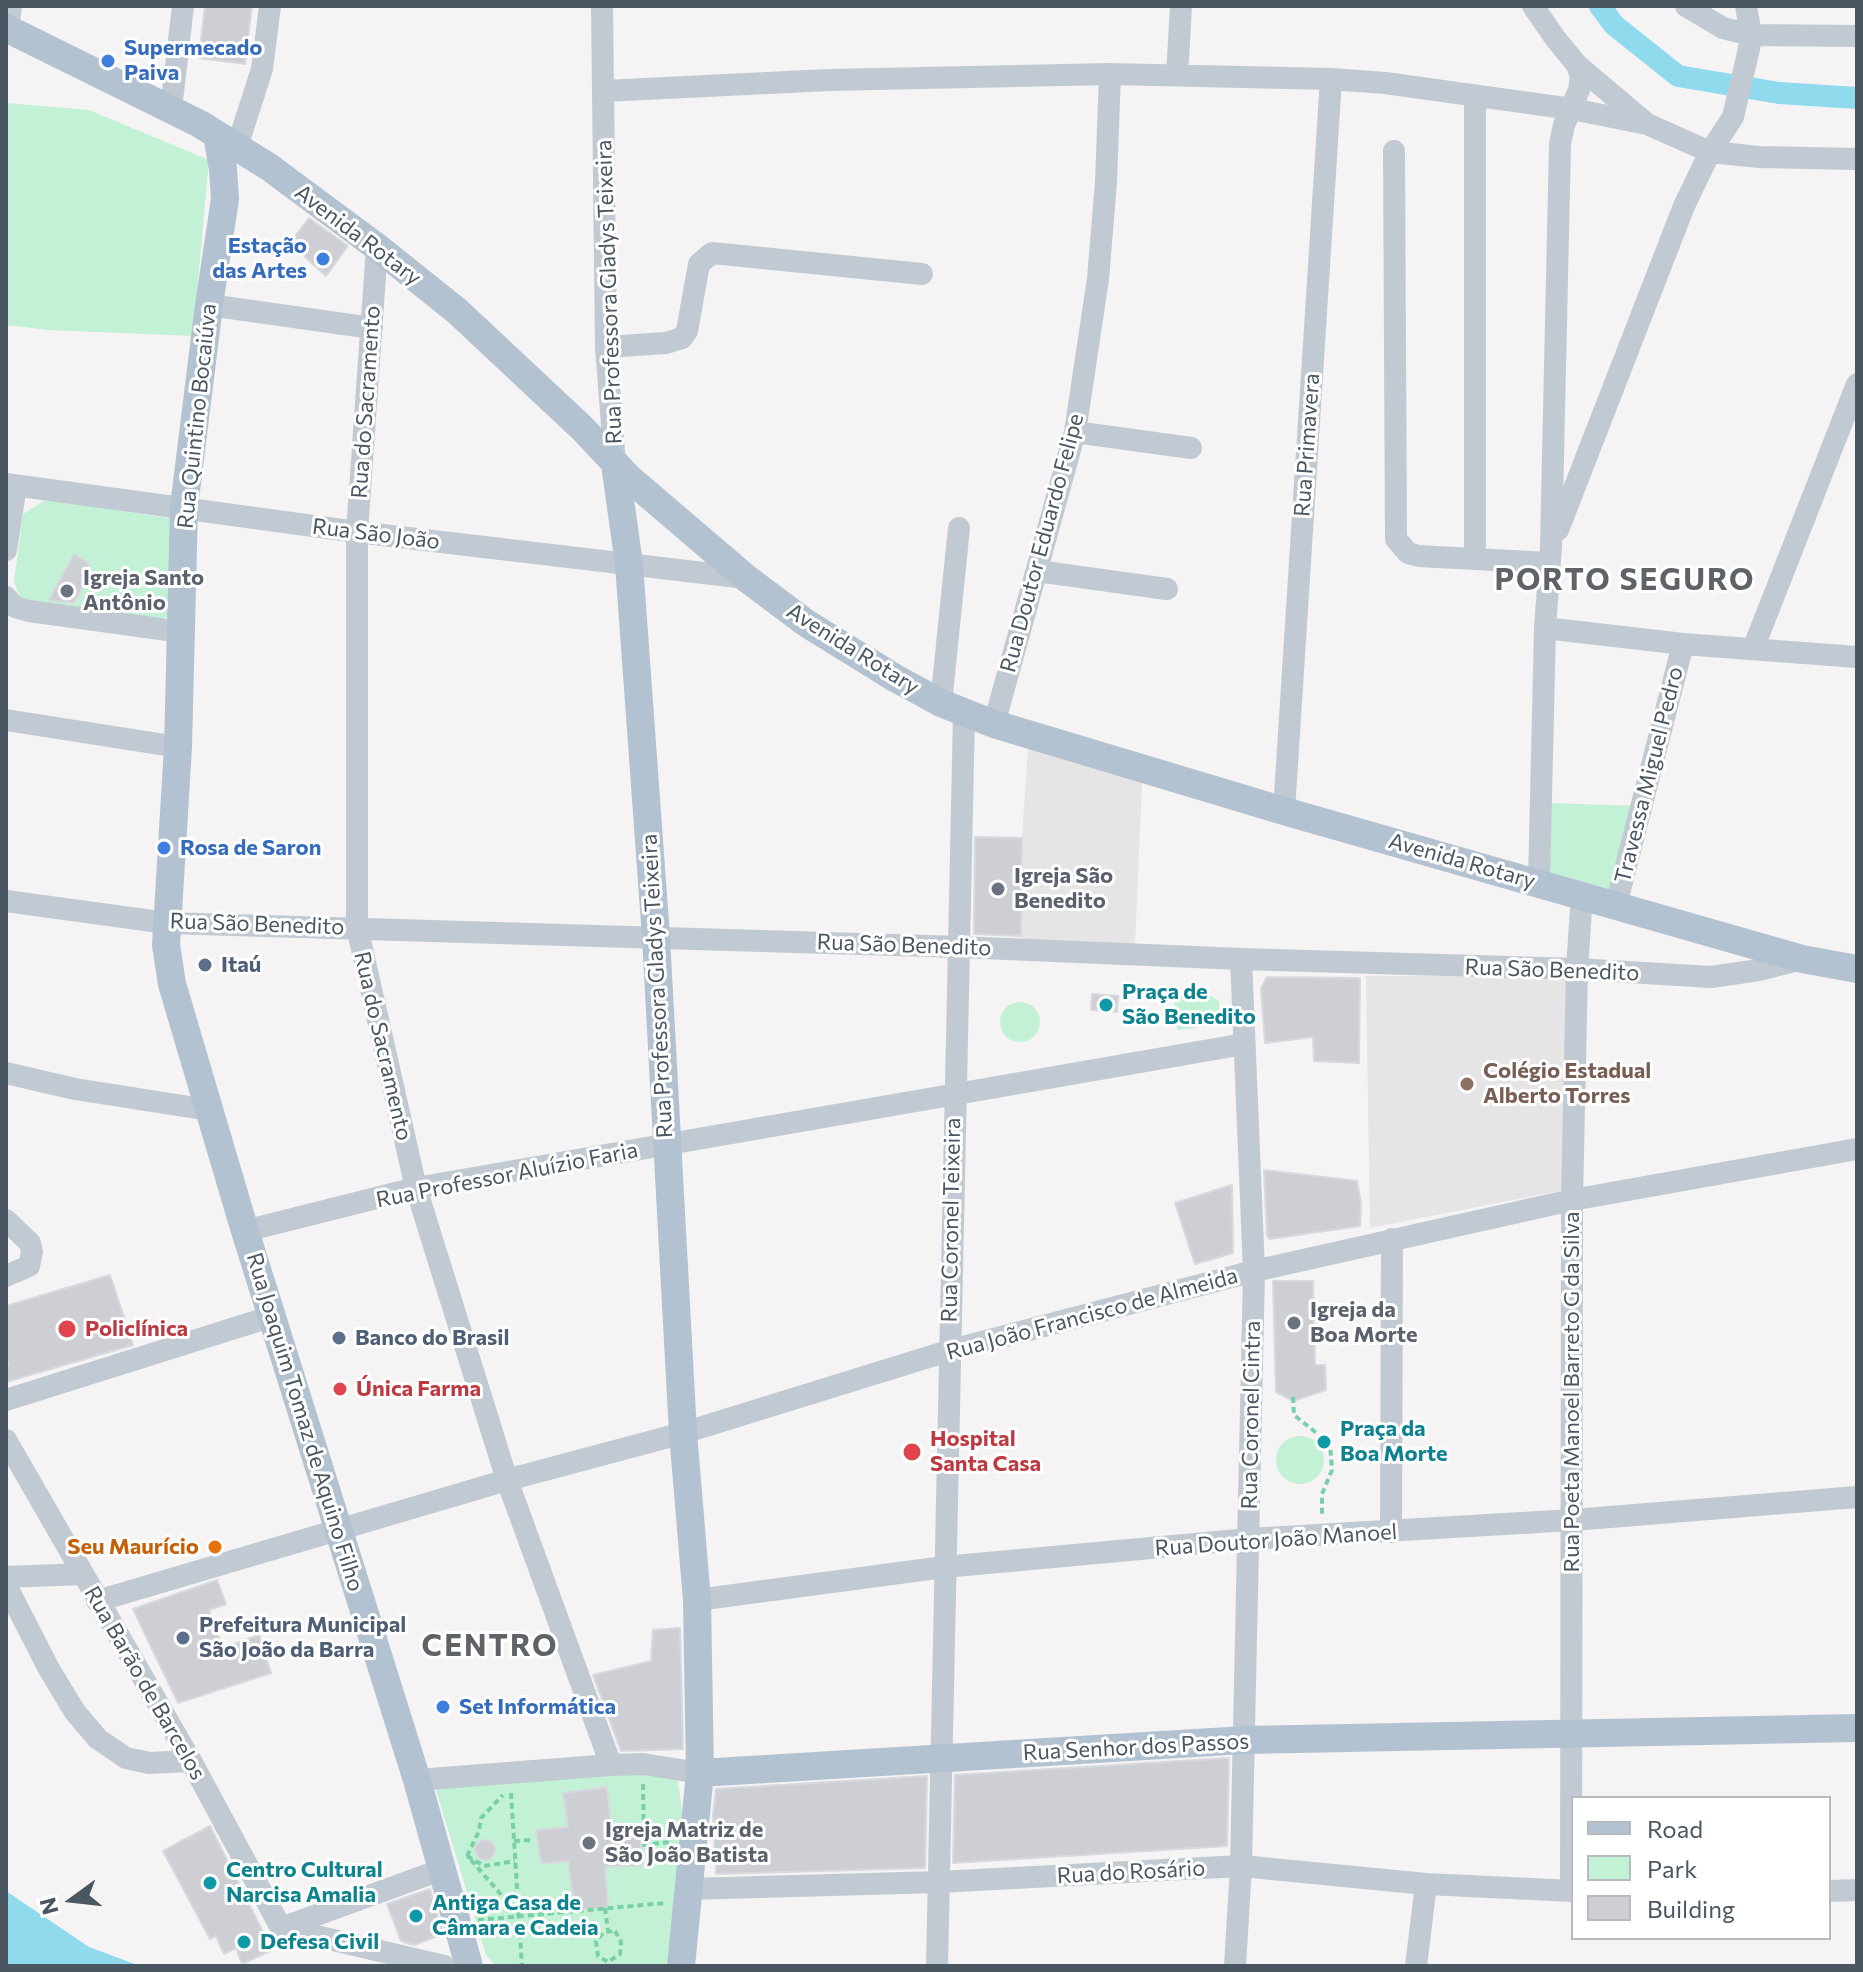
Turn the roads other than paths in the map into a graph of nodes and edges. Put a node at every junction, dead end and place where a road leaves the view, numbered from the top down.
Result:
1 (183, 6) edge
2 (270, 6) edge
3 (602, 6) edge
4 (1181, 6) edge
5 (1533, 6) edge
6 (1686, 6) edge
7 (1746, 6) edge
8 (8, 21) edge
9 (1857, 36) edge
10 (1750, 42) junction
11 (1577, 65) junction
12 (1110, 74) junction
13 (1177, 75) junction
14 (1331, 79) junction
15 (604, 91) junction
16 (1475, 97) junction
17 (171, 109) junction
18 (1572, 109) junction
19 (1647, 124) junction
20 (227, 141) junction
21 (1394, 151) dead end
22 (1710, 152) junction
23 (1857, 159) edge
24 (269, 167) junction
25 (225, 199) junction
26 (377, 247) junction
27 (922, 274) dead end
28 (209, 305) junction
29 (372, 328) junction
30 (606, 347) junction
31 (1857, 384) edge
32 (1075, 432) junction
33 (1191, 448) dead end
34 (615, 464) junction
35 (11, 485) edge
36 (184, 507) junction
37 (959, 528) dead end
38 (357, 532) junction
39 (6, 550) edge
40 (1550, 555) junction
41 (1475, 558) junction
42 (629, 564) junction
43 (1037, 571) junction
44 (746, 578) junction
45 (1167, 589) dead end
46 (6, 597) edge
47 (1545, 628) junction
48 (182, 632) junction
49 (1683, 644) junction
50 (1753, 649) junction
51 (1857, 657) edge
52 (953, 708) junction
53 (6, 720) edge
54 (994, 724) junction
55 (178, 747) junction
56 (1284, 811) junction
57 (1539, 882) junction
58 (1582, 894) junction
59 (6, 901) edge
60 (1616, 905) junction
61 (167, 923) junction
62 (357, 927) junction
63 (656, 937) junction
64 (960, 947) junction
65 (1241, 959) junction
66 (1802, 959) junction
67 (1577, 969) junction
68 (1857, 969) edge
69 (1244, 1044) junction
70 (6, 1073) edge
71 (954, 1095) junction
72 (209, 1110) junction
73 (666, 1145) junction
74 (1857, 1149) edge
75 (416, 1188) junction
76 (1572, 1200) junction
77 (6, 1220) edge
78 (245, 1231) junction
79 (1392, 1239) junction
80 (1254, 1271) junction
81 (6, 1276) edge
82 (273, 1316) junction
83 (948, 1351) junction
84 (6, 1400) edge
85 (683, 1433) junction
86 (6, 1440) edge
87 (507, 1480) junction
88 (1857, 1497) edge
89 (1573, 1520) junction
90 (339, 1530) junction
91 (1391, 1532) junction
92 (1249, 1539) junction
93 (944, 1567) junction
94 (82, 1574) junction
95 (6, 1577) edge
96 (6, 1585) edge
97 (697, 1600) junction
98 (97, 1601) junction
99 (1857, 1728) edge
100 (1573, 1733) junction
101 (1245, 1740) junction
102 (941, 1758) junction
103 (191, 1761) junction
104 (611, 1765) junction
105 (700, 1773) junction
106 (417, 1780) junction
107 (1573, 1796) edge
108 (455, 1861) junction
109 (1241, 1866) junction
110 (939, 1882) junction
111 (1426, 1884) junction
112 (1857, 1890) edge
113 (1571, 1891) edge
114 (1831, 1891) edge
115 (688, 1896) junction
116 (281, 1928) junction
117 (444, 1966) edge
118 (469, 1966) edge
119 (681, 1966) edge
120 (937, 1966) edge
121 (1235, 1966) edge
122 (1416, 1966) edge

1 - 17 street
2 - 20 street
3 - 15 street, Rua Professora Gladys Teixeira
4 - 13 street
5 - 11 street
6 - 10 street
7 - 10 street
8 - 17 main road, Avenida Rotary
9 - 10 street
10 - 22 street
11 - 18 street
11 - 19 street
12 - 13 street
12 - 15 street
12 - 32 street, Rua Doutor Eduardo Felipe
13 - 14 street
14 - 16 street
14 - 56 street, Rua Primavera
15 - 30 street, Rua Professora Gladys Teixeira
16 - 18 street
16 - 41 street
17 - 20 main road, Avenida Rotary
18 - 19 street
18 - 40 street
19 - 22 street
20 - 24 main road, Avenida Rotary
20 - 25 main road, Rua Quintino Bocaiúva
21 - 41 street
22 - 23 street
22 - 40 street
24 - 25 main road
24 - 26 main road, Avenida Rotary
25 - 28 main road, Rua Quintino Bocaiúva
26 - 29 street, Rua do Sacramento
26 - 34 main road, Avenida Rotary
27 - 30 street
28 - 29 street
28 - 36 main road, Rua Quintino Bocaiúva
29 - 38 street, Rua do Sacramento
30 - 34 street, Rua Professora Gladys Teixeira
31 - 50 street
32 - 33 street
32 - 43 street, Rua Doutor Eduardo Felipe
34 - 42 main road, Rua Professora Gladys Teixeira
34 - 44 main road, Avenida Rotary
35 - 36 street, Rua São João
35 - 39 street
36 - 38 street, Rua São João
36 - 48 main road, Rua Quintino Bocaiúva
37 - 52 street, Rua Coronel Teixeira
38 - 42 street, Rua São João
38 - 62 street, Rua do Sacramento
40 - 41 street
40 - 47 street
42 - 44 street, Rua São João
42 - 63 main road, Rua Professora Gladys Teixeira
43 - 45 street
43 - 54 street, Rua Doutor Eduardo Felipe
44 - 52 main road, Avenida Rotary
46 - 48 street
47 - 49 street
47 - 57 street
48 - 55 main road, Rua Quintino Bocaiúva
49 - 50 street
49 - 60 street, Travessa Miguel Pedro
50 - 51 street
52 - 54 main road, Avenida Rotary
52 - 64 street, Rua Coronel Teixeira
53 - 55 street
54 - 56 main road, Avenida Rotary
55 - 61 main road, Rua Quintino Bocaiúva
56 - 57 main road, Avenida Rotary
57 - 58 main road, Avenida Rotary
58 - 60 main road, Avenida Rotary
58 - 67 street, Rua Poeta Manoel Barreto G da Silva
59 - 61 street, Rua São Benedito
60 - 66 main road, Avenida Rotary
61 - 62 street, Rua São Benedito
61 - 72 main road, Rua Joaquim Tomaz de Aquino Filho
62 - 63 street, Rua São Benedito
62 - 75 street, Rua do Sacramento
63 - 64 street, Rua São Benedito
63 - 73 main road, Rua Professora Gladys Teixeira
64 - 65 street, Rua São Benedito
64 - 71 street, Rua Coronel Teixeira
65 - 67 street, Rua São Benedito
65 - 69 street, Rua Coronel Cintra
66 - 67 street, Rua São Benedito
66 - 68 main road, Avenida Rotary
67 - 76 street, Rua Poeta Manoel Barreto G da Silva
69 - 71 street, Rua Professor Aluízio Faria
69 - 80 street, Rua Coronel Cintra
70 - 72 street
71 - 73 street, Rua Professor Aluízio Faria
71 - 83 street, Rua Coronel Teixeira
72 - 78 main road, Rua Joaquim Tomaz de Aquino Filho
73 - 75 street, Rua Professor Aluízio Faria
73 - 85 main road, Rua Professora Gladys Teixeira
74 - 76 street, Rua João Francisco de Almeida
75 - 78 street, Rua Professor Aluízio Faria
75 - 87 street, Rua do Sacramento
76 - 79 street, Rua João Francisco de Almeida
76 - 89 street, Rua Poeta Manoel Barreto G da Silva
77 - 81 street
78 - 82 main road, Rua Joaquim Tomaz de Aquino Filho
79 - 80 street, Rua João Francisco de Almeida
79 - 91 street
80 - 83 street, Rua João Francisco de Almeida
80 - 92 street, Rua Coronel Cintra
82 - 84 street
82 - 90 main road, Rua Joaquim Tomaz de Aquino Filho
83 - 85 street, Rua João Francisco de Almeida
83 - 93 street, Rua Coronel Teixeira
85 - 87 street, Rua João Francisco de Almeida
85 - 97 main road, Rua Professora Gladys Teixeira
86 - 94 street, Rua Barão de Barcelos
87 - 90 street, Rua João Francisco de Almeida
87 - 104 street, Rua do Sacramento
88 - 89 street, Rua Doutor João Manoel
89 - 91 street, Rua Doutor João Manoel
89 - 100 street, Rua Poeta Manoel Barreto G da Silva
90 - 98 street, Rua João Francisco de Almeida
90 - 106 main road, Rua Joaquim Tomaz de Aquino Filho
91 - 92 street, Rua Doutor João Manoel
92 - 93 street, Rua Doutor João Manoel
92 - 101 street, Rua Coronel Cintra
93 - 97 street, Rua Doutor João Manoel
93 - 102 street, Rua Coronel Teixeira
94 - 95 street
94 - 98 street, Rua Barão de Barcelos
96 - 103 street
97 - 105 main road, Rua Professora Gladys Teixeira
98 - 103 street, Rua Barão de Barcelos
99 - 100 main road, Rua Senhor dos Passos
100 - 101 main road, Rua Senhor dos Passos
100 - 107 street, Rua Poeta Manoel Barreto G da Silva
101 - 102 main road, Rua Senhor dos Passos
101 - 109 street, Rua Coronel Cintra
102 - 105 main road, Rua Senhor dos Passos
102 - 110 street, Rua Coronel Teixeira
103 - 116 street, Rua Barão de Barcelos
104 - 105 street, Rua Senhor dos Passos
104 - 106 street, Rua Senhor dos Passos
105 - 115 main road, Rua Professora Gladys Teixeira
106 - 108 main road, Rua Joaquim Tomaz de Aquino Filho
108 - 116 street
108 - 118 main road, Rua Joaquim Tomaz de Aquino Filho
109 - 110 street, Rua do Rosário
109 - 111 street, Rua do Rosário
109 - 121 street, Rua Coronel Cintra
110 - 115 street, Rua do Rosário
110 - 120 street, Rua Coronel Teixeira
111 - 113 street, Rua do Rosário
111 - 122 street
112 - 114 street
115 - 119 main road, Rua Professora Gladys Teixeira
116 - 117 street

